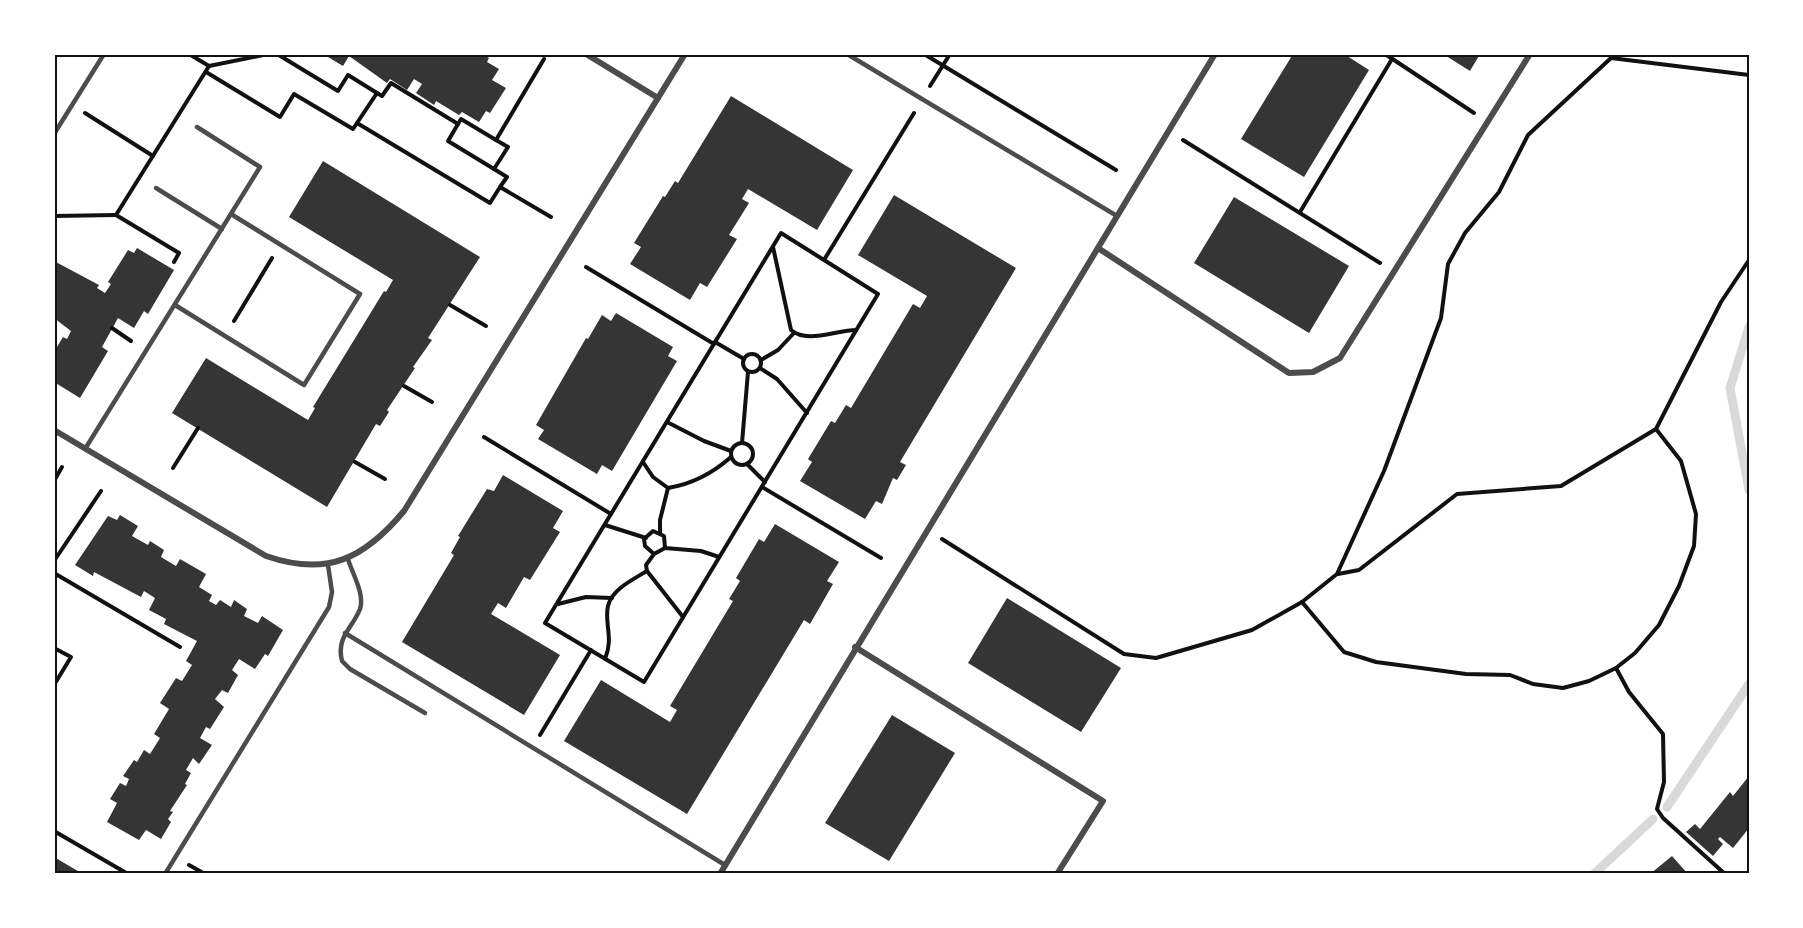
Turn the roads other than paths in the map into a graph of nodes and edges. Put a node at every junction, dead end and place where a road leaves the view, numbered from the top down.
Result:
1 (104, 54) edge
2 (586, 54) edge
3 (685, 54) edge
4 (847, 54) edge
5 (1215, 54) edge
6 (1530, 54) edge
7 (658, 98) junction
8 (197, 127) dead end
9 (54, 134) edge
10 (156, 188) dead end
11 (231, 214) junction
12 (1117, 216) junction
13 (222, 229) junction
14 (1098, 248) junction
15 (174, 305) junction
16 (54, 430) edge
17 (86, 449) junction
18 (348, 559) junction
19 (328, 565) junction
20 (345, 633) junction
21 (855, 647) junction
22 (425, 713) dead end
23 (725, 865) junction
24 (165, 874) edge
25 (720, 874) edge
26 (1057, 874) edge

1 - 9 lane
2 - 7 street
3 - 7 street
4 - 12 lane
5 - 12 street
6 - 14 street
7 - 18 street
8 - 11 lane
10 - 13 lane
11 - 13 lane
11 - 15 lane
12 - 14 street
13 - 15 lane
14 - 21 street
15 - 17 lane
16 - 17 street
17 - 19 street
18 - 19 street
18 - 20 lane
19 - 24 lane
20 - 22 lane
20 - 23 lane
21 - 23 street
21 - 26 street
23 - 25 street

